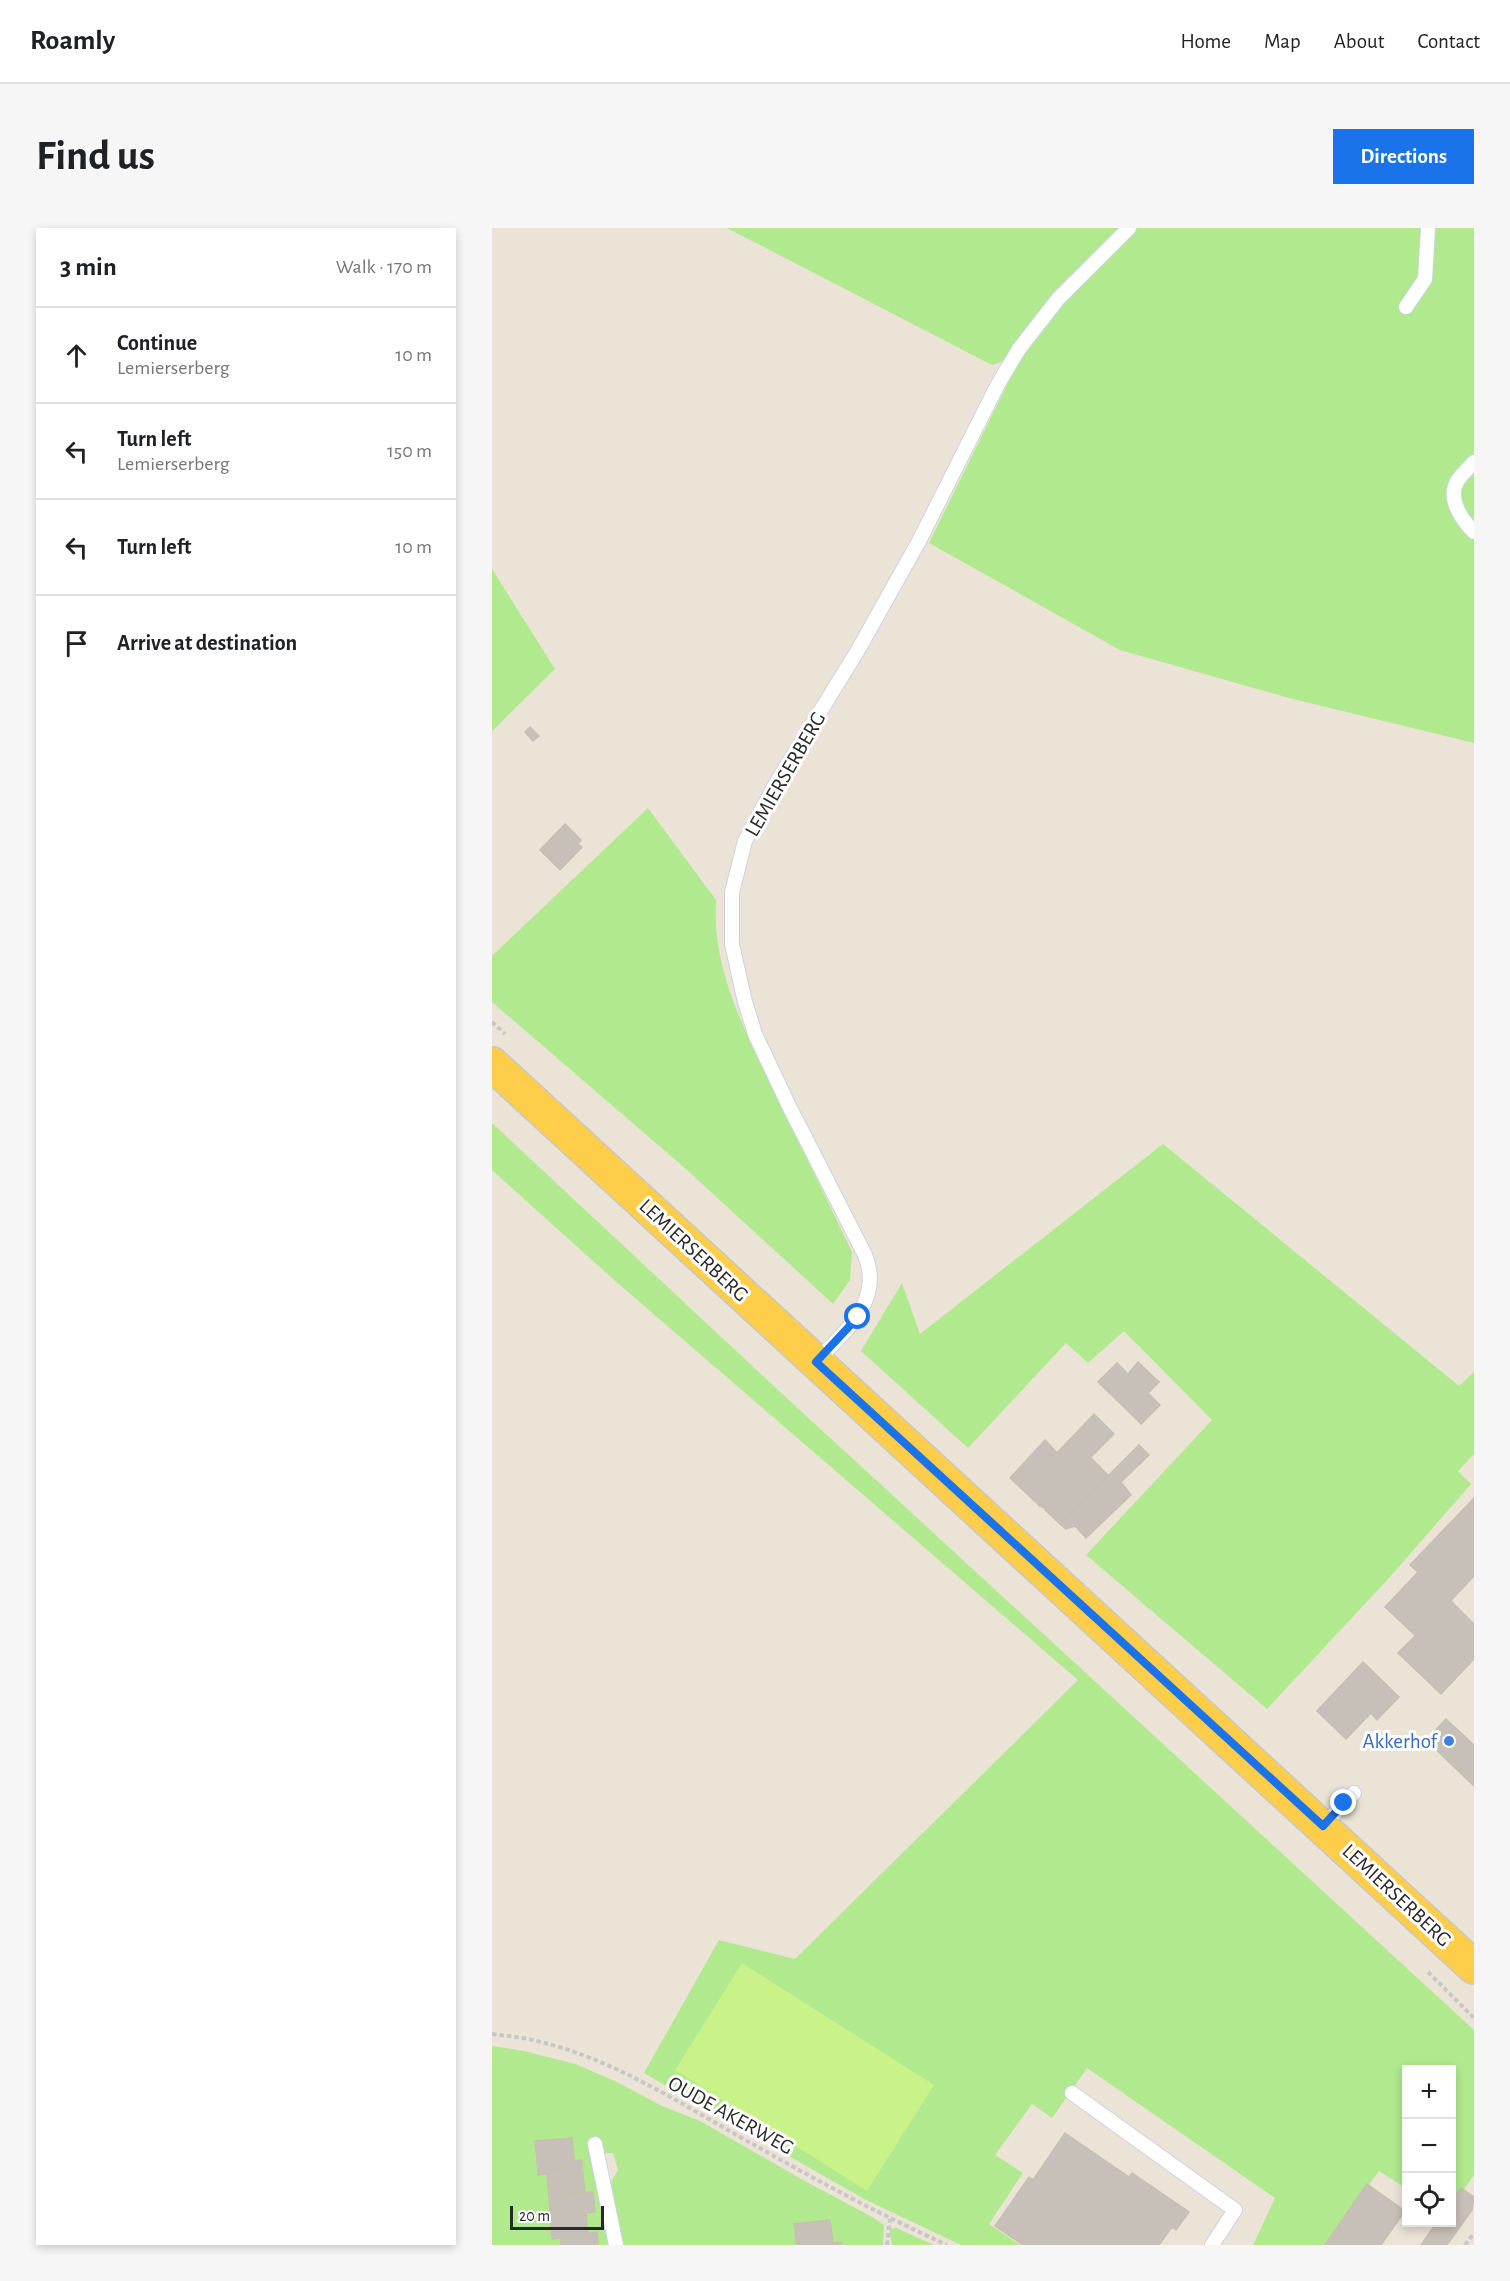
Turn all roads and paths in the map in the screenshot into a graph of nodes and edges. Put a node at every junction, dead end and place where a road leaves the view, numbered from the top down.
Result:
1 (1130, 228) edge
2 (1428, 228) edge
3 (1406, 307) dead end
4 (1474, 462) edge
5 (1474, 532) edge
6 (492, 1064) edge
7 (816, 1362) junction
8 (1354, 1793) dead end
9 (1323, 1826) junction
10 (1474, 1967) edge
11 (1459, 2003) dead end
12 (1474, 2018) edge
13 (492, 2034) edge
14 (1072, 2093) dead end
15 (595, 2144) dead end
16 (890, 2219) junction
17 (1474, 2233) edge
18 (616, 2245) edge
19 (887, 2245) edge
20 (947, 2245) edge
21 (1212, 2245) edge
22 (1465, 2245) edge

1 - 7 lane, LEMIERSERBERG
2 - 3 lane
4 - 5 lane
6 - 7 main road, LEMIERSERBERG
7 - 9 main road, LEMIERSERBERG
8 - 9 lane
9 - 10 main road, LEMIERSERBERG
11 - 12 path
13 - 16 path, OUDE AKERWEG
14 - 21 lane
15 - 18 lane
16 - 19 path
16 - 20 path, OUDE AKERWEG
17 - 22 path

